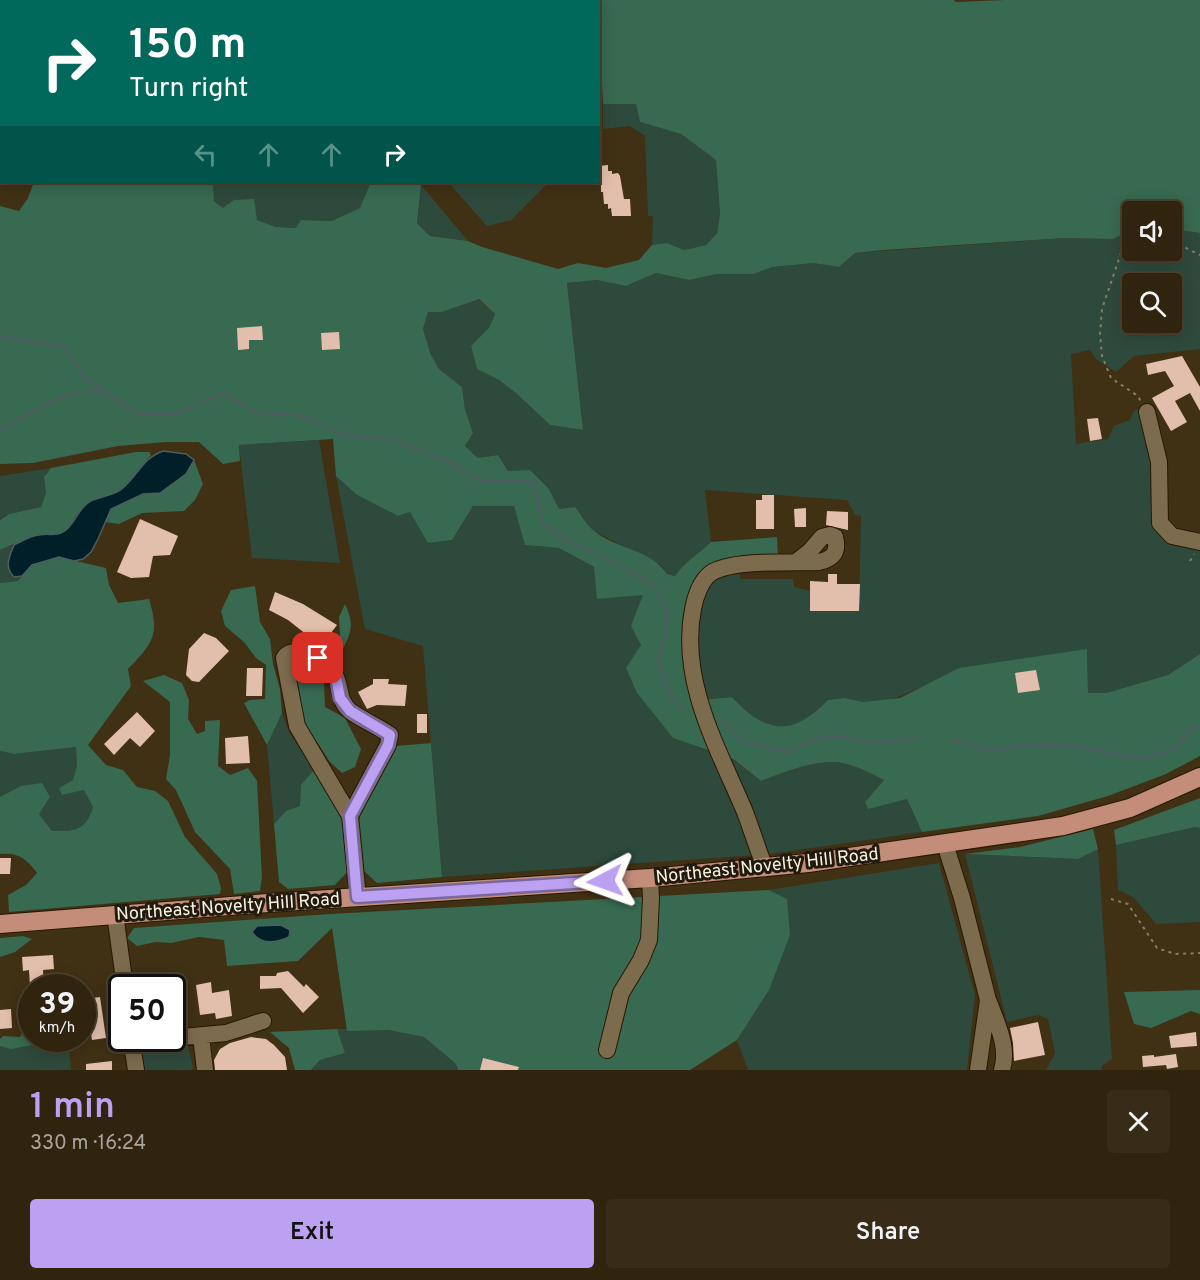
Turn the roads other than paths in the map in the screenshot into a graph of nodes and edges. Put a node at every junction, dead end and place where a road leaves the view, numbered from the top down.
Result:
1 (1147, 412) road end
2 (1200, 542) edge
3 (796, 562) dead end
4 (1200, 777) edge
5 (350, 816) junction
6 (945, 844) junction
7 (765, 868) junction
8 (650, 879) junction
9 (357, 897) junction
10 (115, 914) junction
11 (0, 924) edge
12 (122, 974) edge
13 (987, 1000) junction
14 (263, 1021) dead end
15 (201, 1035) junction
16 (186, 1036) edge
17 (607, 1050) dead end
18 (134, 1052) edge
19 (136, 1070) edge
20 (205, 1070) edge
21 (978, 1070) edge
22 (1002, 1070) edge

1 - 2 street
3 - 7 street
4 - 6 main road, Northeast Novelty Hill Road
5 - 5 street
5 - 9 street
6 - 7 main road, Northeast Novelty Hill Road
6 - 13 street
7 - 8 main road, Northeast Novelty Hill Road
8 - 9 main road, Northeast Novelty Hill Road
8 - 17 street
9 - 10 main road, Northeast Novelty Hill Road
10 - 11 main road, Northeast Novelty Hill Road
10 - 12 street
13 - 21 street
13 - 22 street
14 - 15 street
15 - 16 street
15 - 20 street
18 - 19 street

